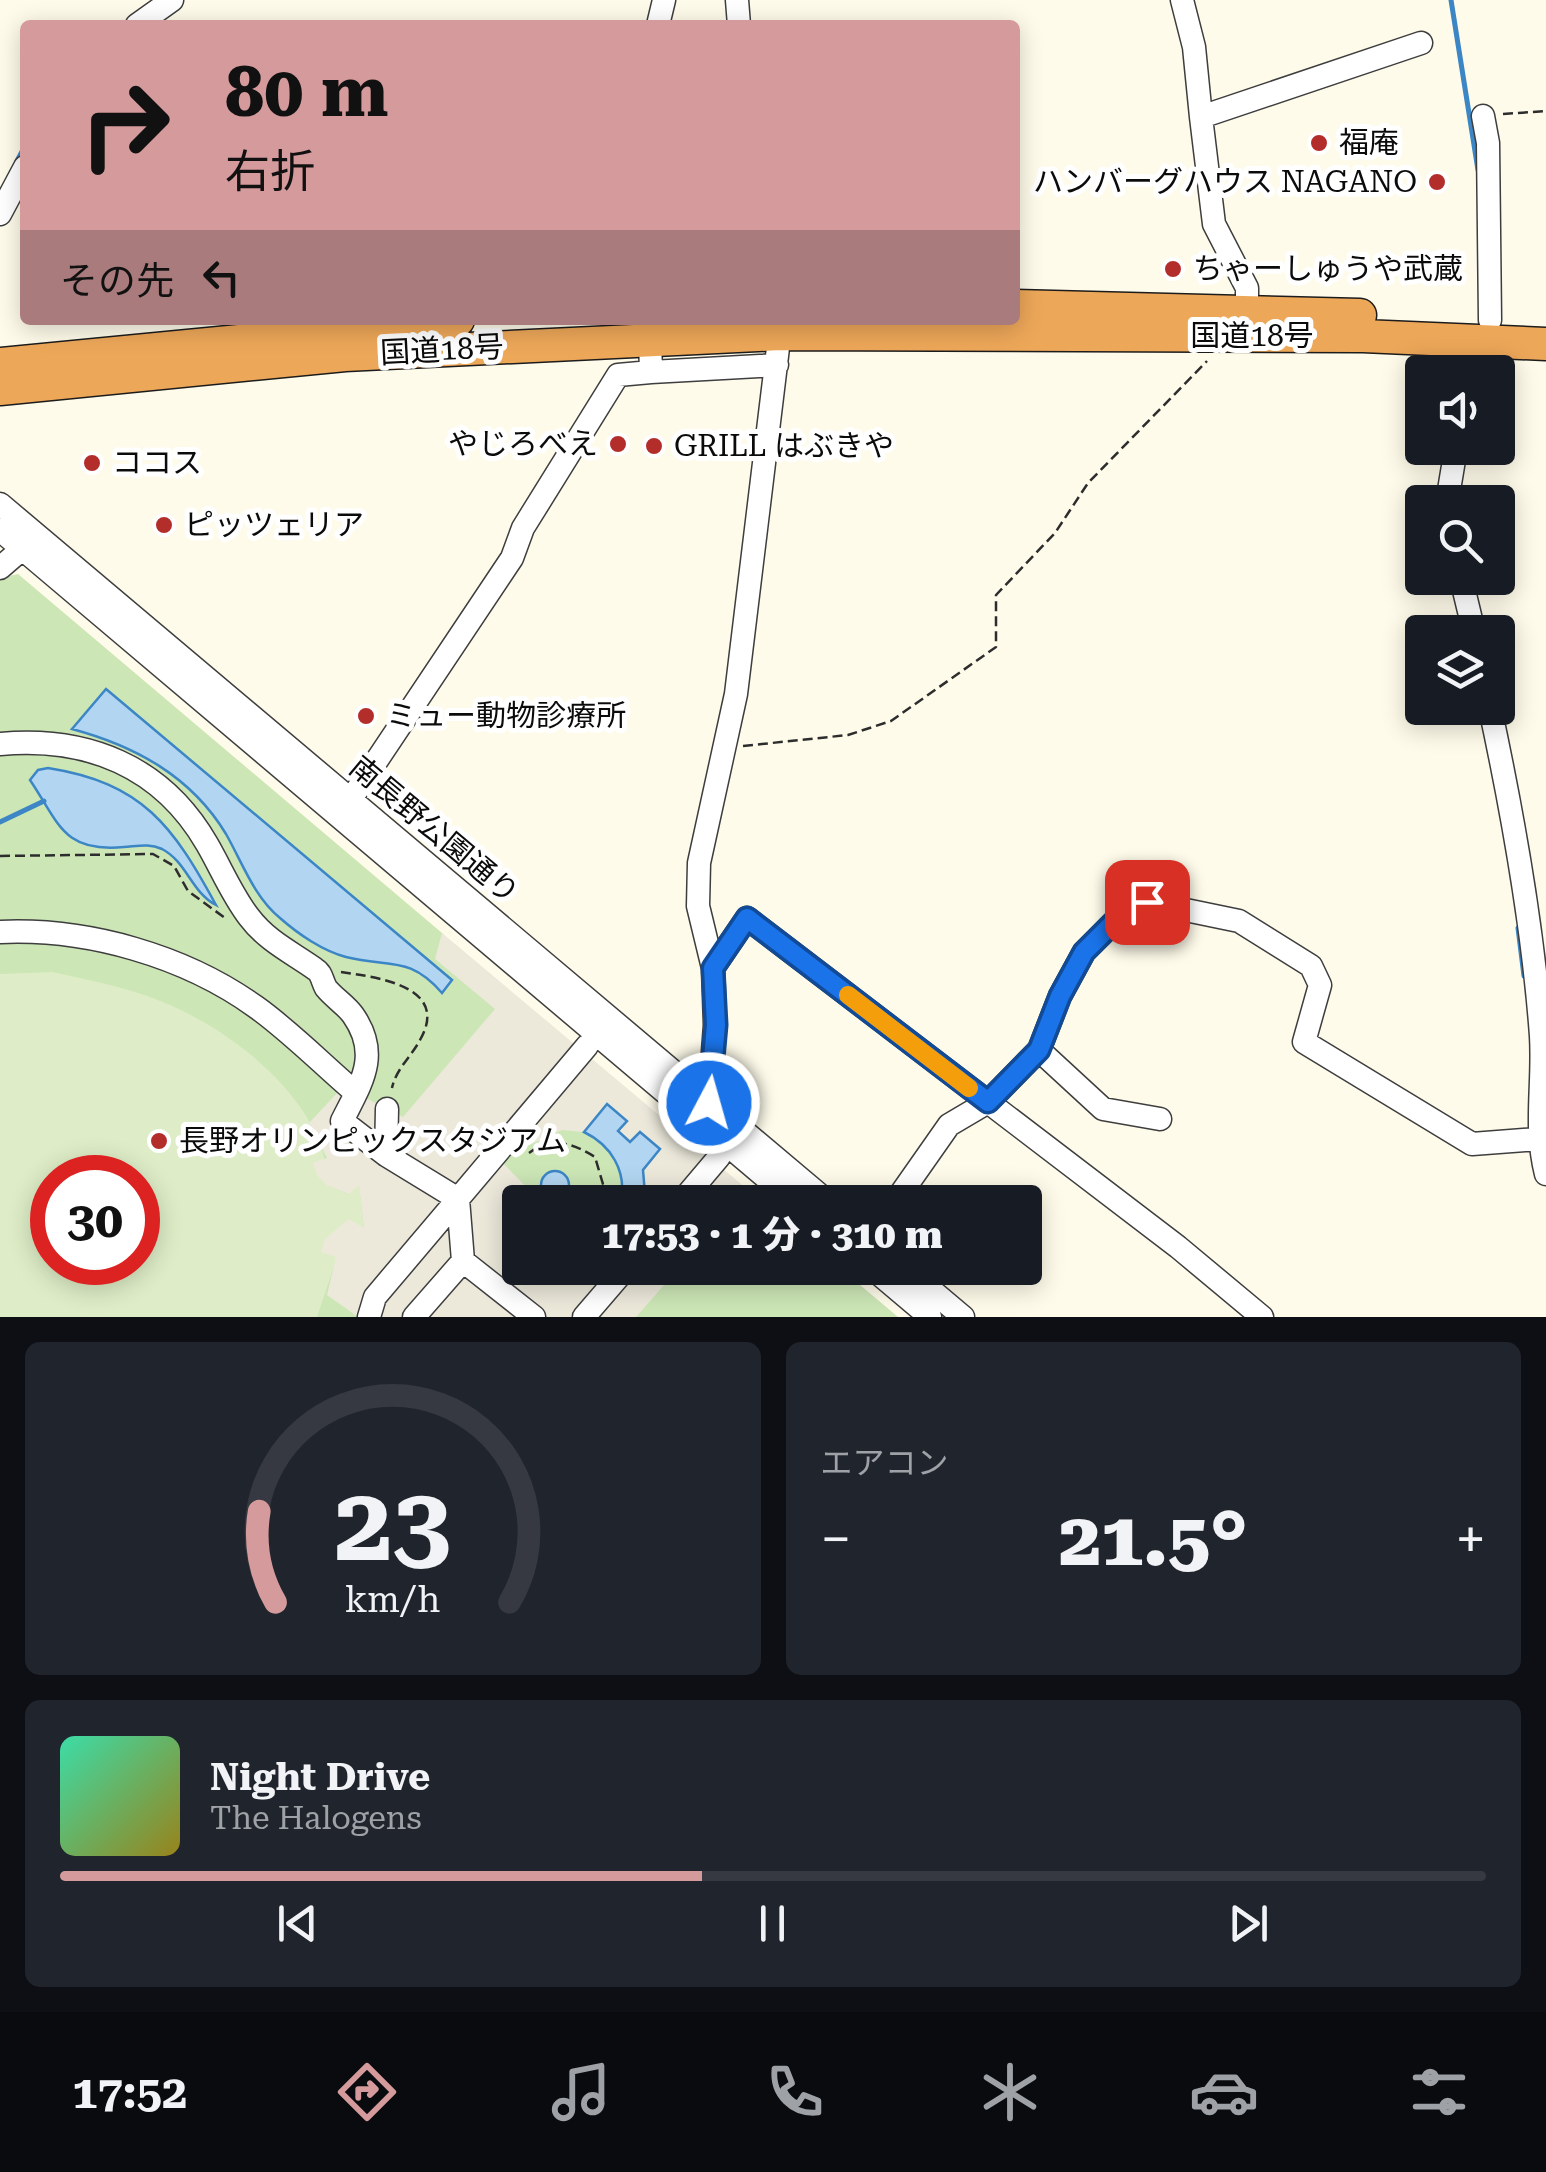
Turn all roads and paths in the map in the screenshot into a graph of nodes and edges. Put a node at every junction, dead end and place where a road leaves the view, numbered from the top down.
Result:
1 (172, 0) edge
2 (1182, 0) edge
3 (144, 20) edge
4 (1420, 43) dead end
5 (1546, 112) edge
6 (1201, 116) junction
7 (1483, 116) joint
8 (20, 175) edge
9 (3, 202) edge
10 (1020, 306) edge
11 (1246, 311) junction
12 (1546, 321) edge
13 (406, 325) edge
14 (1482, 330) junction
15 (780, 340) edge
16 (1546, 344) edge
17 (1474, 355) edge
18 (651, 356) junction
19 (1223, 360) dead end
20 (0, 364) edge
21 (0, 389) edge
22 (0, 504) edge
23 (0, 530) edge
24 (22, 549) junction
25 (0, 568) edge
26 (1493, 725) edge
27 (0, 744) edge
28 (722, 748) junction
29 (351, 800) junction
30 (0, 856) edge
31 (248, 916) junction
32 (0, 932) edge
33 (713, 968) junction
34 (318, 970) junction
35 (587, 1046) dead end
36 (1039, 1050) junction
37 (356, 1093) junction
38 (988, 1102) junction
39 (709, 1103) junction
40 (387, 1109) joint
41 (1160, 1118) dead end
42 (1538, 1139) junction
43 (528, 1154) dead end
44 (386, 1156) junction
45 (720, 1157) dead end
46 (1546, 1174) edge
47 (603, 1185) edge
48 (696, 1185) edge
49 (775, 1185) edge
50 (808, 1185) edge
51 (907, 1185) edge
52 (458, 1200) junction
53 (463, 1261) junction
54 (611, 1285) edge
55 (892, 1285) edge
56 (925, 1285) edge
57 (370, 1317) edge
58 (414, 1317) edge
59 (534, 1317) edge
60 (584, 1317) edge
61 (930, 1317) edge
62 (963, 1317) edge
63 (1262, 1317) edge

1 - 3 street
2 - 6 street
4 - 6 street
5 - 7 path
6 - 11 street
7 - 14 street
8 - 9 street
10 - 11 highway, 国道18号
11 - 14 highway, 国道18号
12 - 14 highway, 国道18号
13 - 20 highway, 国道18号
14 - 15 highway, 国道18号
14 - 16 highway, 国道18号
14 - 17 street
15 - 18 highway, 国道18号
15 - 28 street
18 - 21 highway, 国道18号
18 - 29 street
19 - 28 path
22 - 29 street, 南長野公園通り
23 - 24 street, 南長野公園通り
24 - 25 street
24 - 49 street, 南長野公園通り
26 - 42 street
27 - 31 street
28 - 33 street
29 - 39 street, 南長野公園通り
30 - 31 path
31 - 34 street
32 - 37 street
33 - 38 street
33 - 39 street
34 - 37 street
34 - 40 path
35 - 52 street
36 - 38 street
36 - 41 street
36 - 42 street
37 - 44 street
38 - 51 street
38 - 63 street
39 - 50 street, 南長野公園通り
40 - 44 street
42 - 46 street
43 - 47 path
44 - 52 street
45 - 48 street
52 - 53 street
52 - 57 street
53 - 58 street
53 - 59 street
54 - 60 street
55 - 61 street
56 - 62 street

